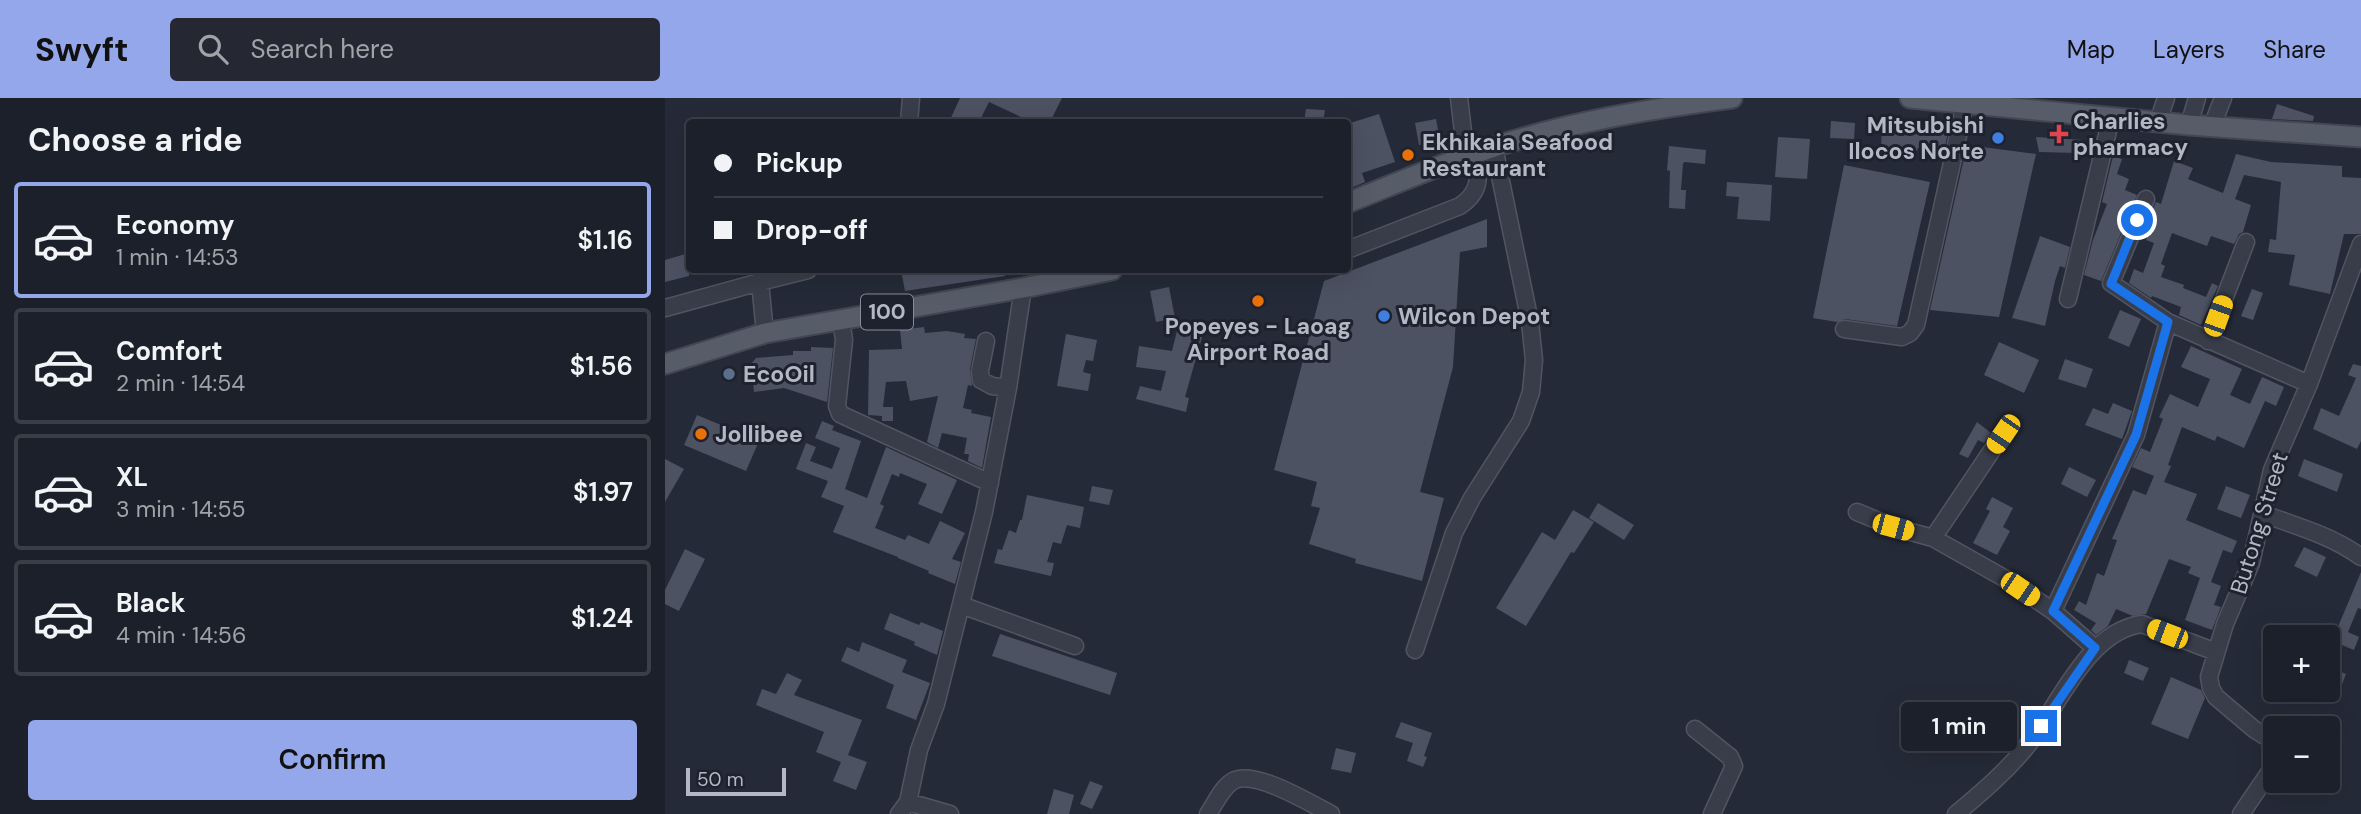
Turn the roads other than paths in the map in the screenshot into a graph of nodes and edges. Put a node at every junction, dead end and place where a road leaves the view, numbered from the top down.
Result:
1 (911, 98) edge
2 (1459, 98) edge
3 (1732, 98) edge
4 (1910, 98) edge
5 (2166, 98) edge
6 (2223, 98) edge
7 (2195, 99) edge
8 (1965, 104) junction
9 (2111, 118) junction
10 (909, 119) edge
11 (2158, 122) junction
12 (2189, 125) junction
13 (2212, 126) junction
14 (2361, 137) edge
15 (1479, 152) junction
16 (2145, 200) dead end
17 (1351, 201) edge
18 (2246, 242) dead end
19 (2361, 244) edge
20 (1351, 248) edge
21 (796, 273) edge
22 (1097, 273) edge
23 (760, 282) junction
24 (1023, 288) junction
25 (2068, 299) dead end
26 (665, 308) edge
27 (841, 320) junction
28 (2168, 322) junction
29 (1844, 329) dead end
30 (765, 333) junction
31 (986, 341) dead end
32 (2208, 341) junction
33 (665, 364) edge
34 (2309, 384) junction
35 (1008, 388) junction
36 (2003, 434) dead end
37 (990, 483) junction
38 (1857, 512) dead end
39 (2263, 514) junction
40 (1933, 538) junction
41 (2361, 557) edge
42 (961, 605) junction
43 (2053, 611) junction
44 (1075, 646) dead end
45 (2095, 648) junction
46 (1415, 650) dead end
47 (2216, 652) junction
48 (1695, 729) dead end
49 (903, 808) edge
50 (950, 814) edge
51 (1208, 814) edge
52 (1331, 814) edge
53 (1712, 814) edge
54 (1956, 814) edge
55 (2241, 814) edge

1 - 10 street
2 - 15 street
3 - 15 main road
4 - 8 main road
5 - 11 street
6 - 13 street
7 - 12 street
8 - 9 main road
8 - 29 street
9 - 11 main road
9 - 25 street
11 - 12 main road
12 - 13 main road
13 - 14 main road
15 - 17 main road
15 - 20 street
15 - 46 street
16 - 28 street
18 - 32 street
19 - 34 street, Butong Street
21 - 23 street
22 - 24 main road, 100
23 - 26 street
23 - 30 street
24 - 27 main road, 100
24 - 35 street
27 - 30 main road, 100
27 - 37 street
28 - 32 street
28 - 43 street
30 - 33 main road, 100
31 - 35 street
32 - 34 street
34 - 39 street, Butong Street
35 - 37 street
36 - 40 street
37 - 42 street
38 - 40 street
39 - 41 street
39 - 47 street, Butong Street
40 - 43 street
42 - 44 street
42 - 49 street
43 - 45 street
45 - 47 street
45 - 54 street
47 - 55 street, Butong Street
48 - 53 street
49 - 50 street
51 - 52 street

